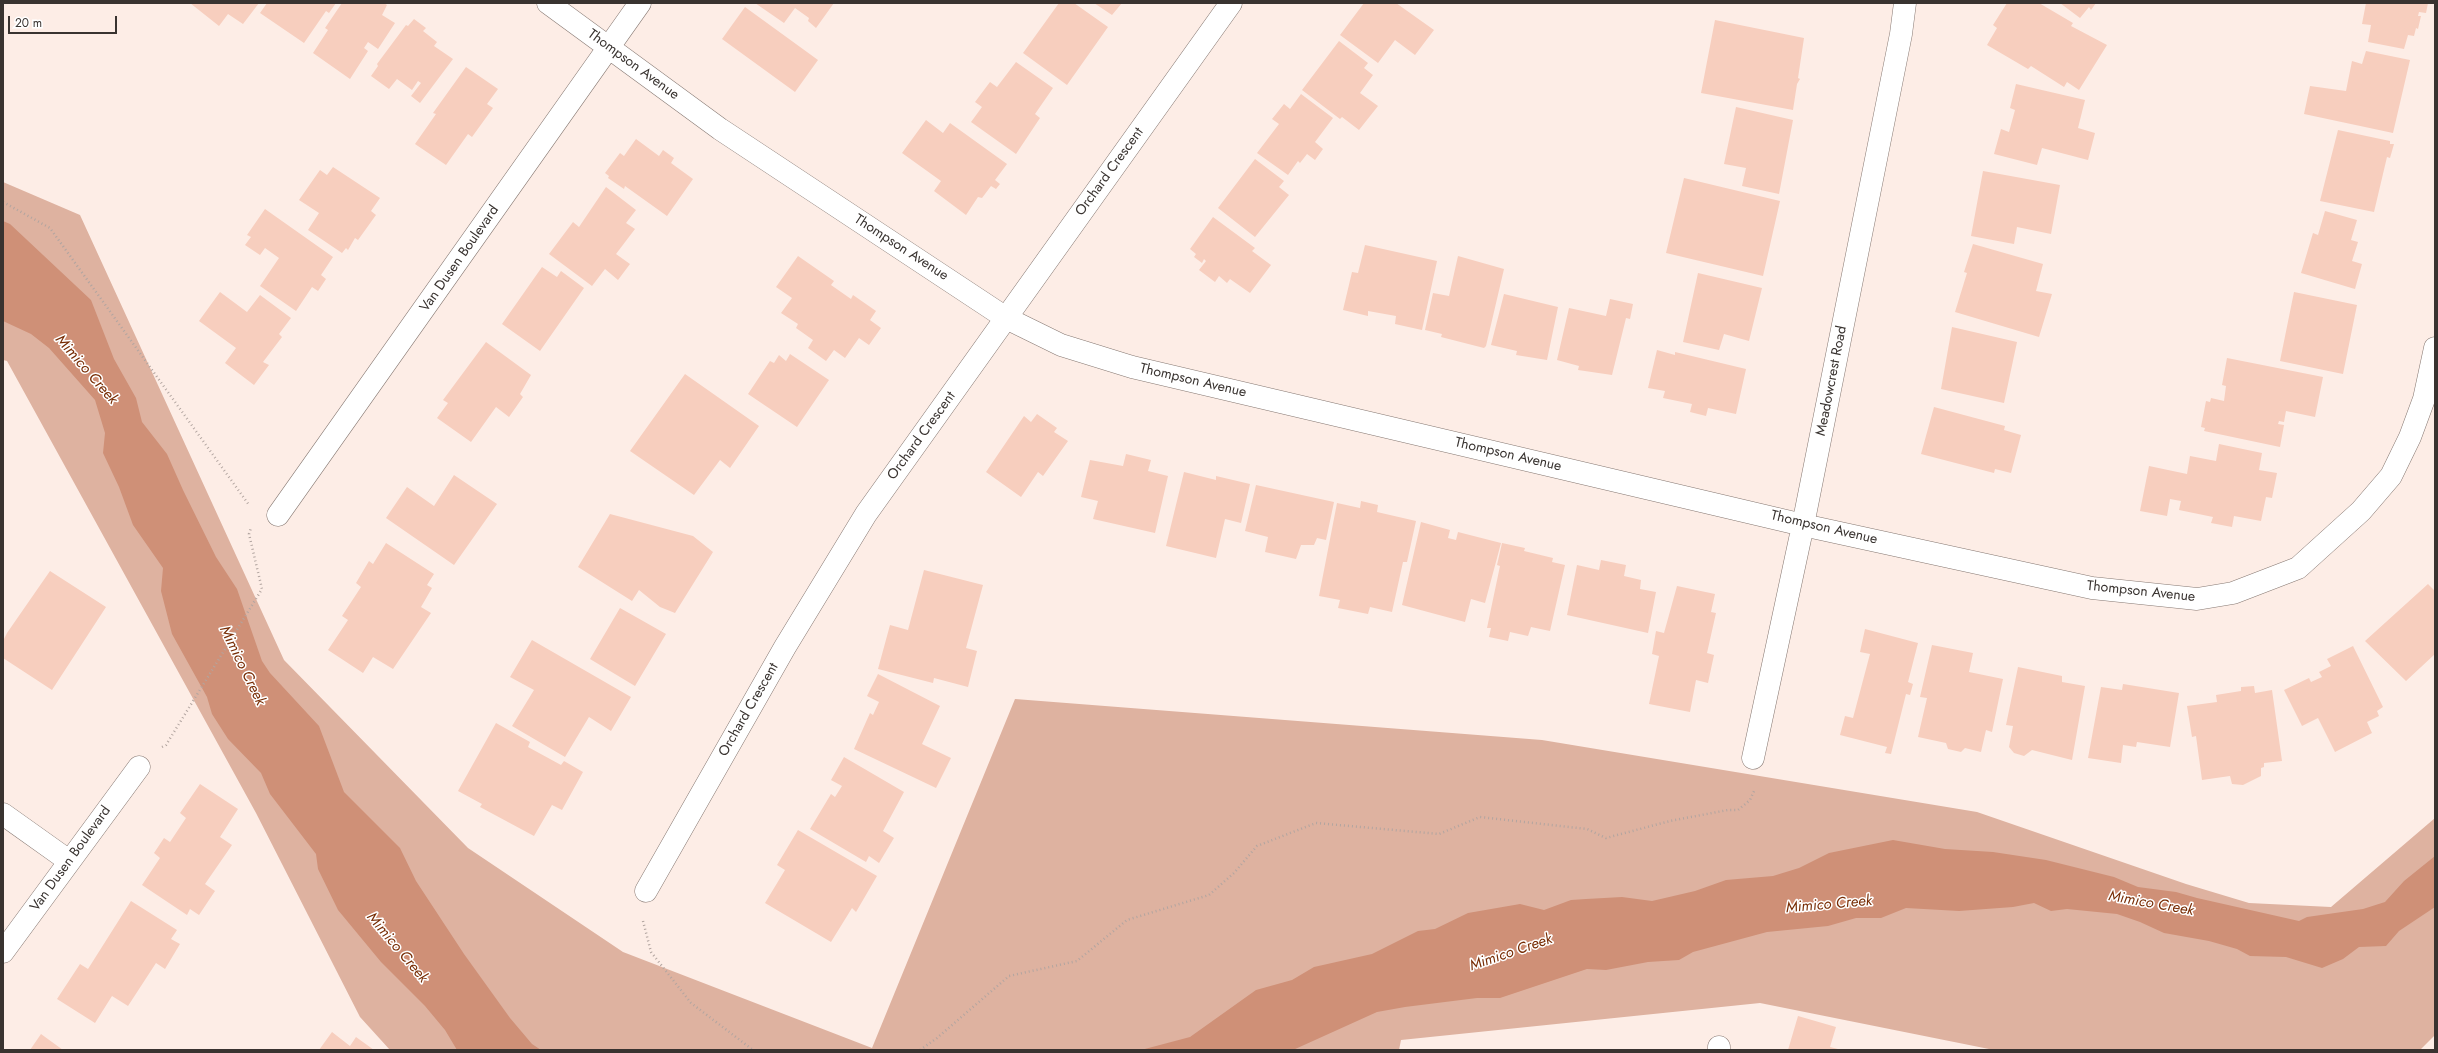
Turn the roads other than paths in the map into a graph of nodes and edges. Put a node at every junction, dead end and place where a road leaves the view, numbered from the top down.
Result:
1 (548, 3) edge
2 (640, 3) edge
3 (1231, 3) edge
4 (1905, 3) edge
5 (610, 48) junction
6 (1006, 318) junction
7 (2435, 348) edge
8 (278, 514) dead end
9 (1803, 525) junction
10 (1754, 758) road end
11 (139, 766) dead end
12 (3, 814) edge
13 (69, 861) junction
14 (646, 891) road end
15 (3, 952) edge

1 - 5 street, Thompson Avenue
2 - 5 street, Van Dusen Boulevard
3 - 6 street, Orchard Crescent
4 - 9 street, Meadowcrest Road
5 - 6 street, Thompson Avenue
5 - 8 street, Van Dusen Boulevard
6 - 9 street, Thompson Avenue
6 - 14 street, Orchard Crescent
7 - 9 street, Thompson Avenue
9 - 10 street, Meadowcrest Road
11 - 13 street, Van Dusen Boulevard
12 - 13 street
13 - 15 street, Van Dusen Boulevard

